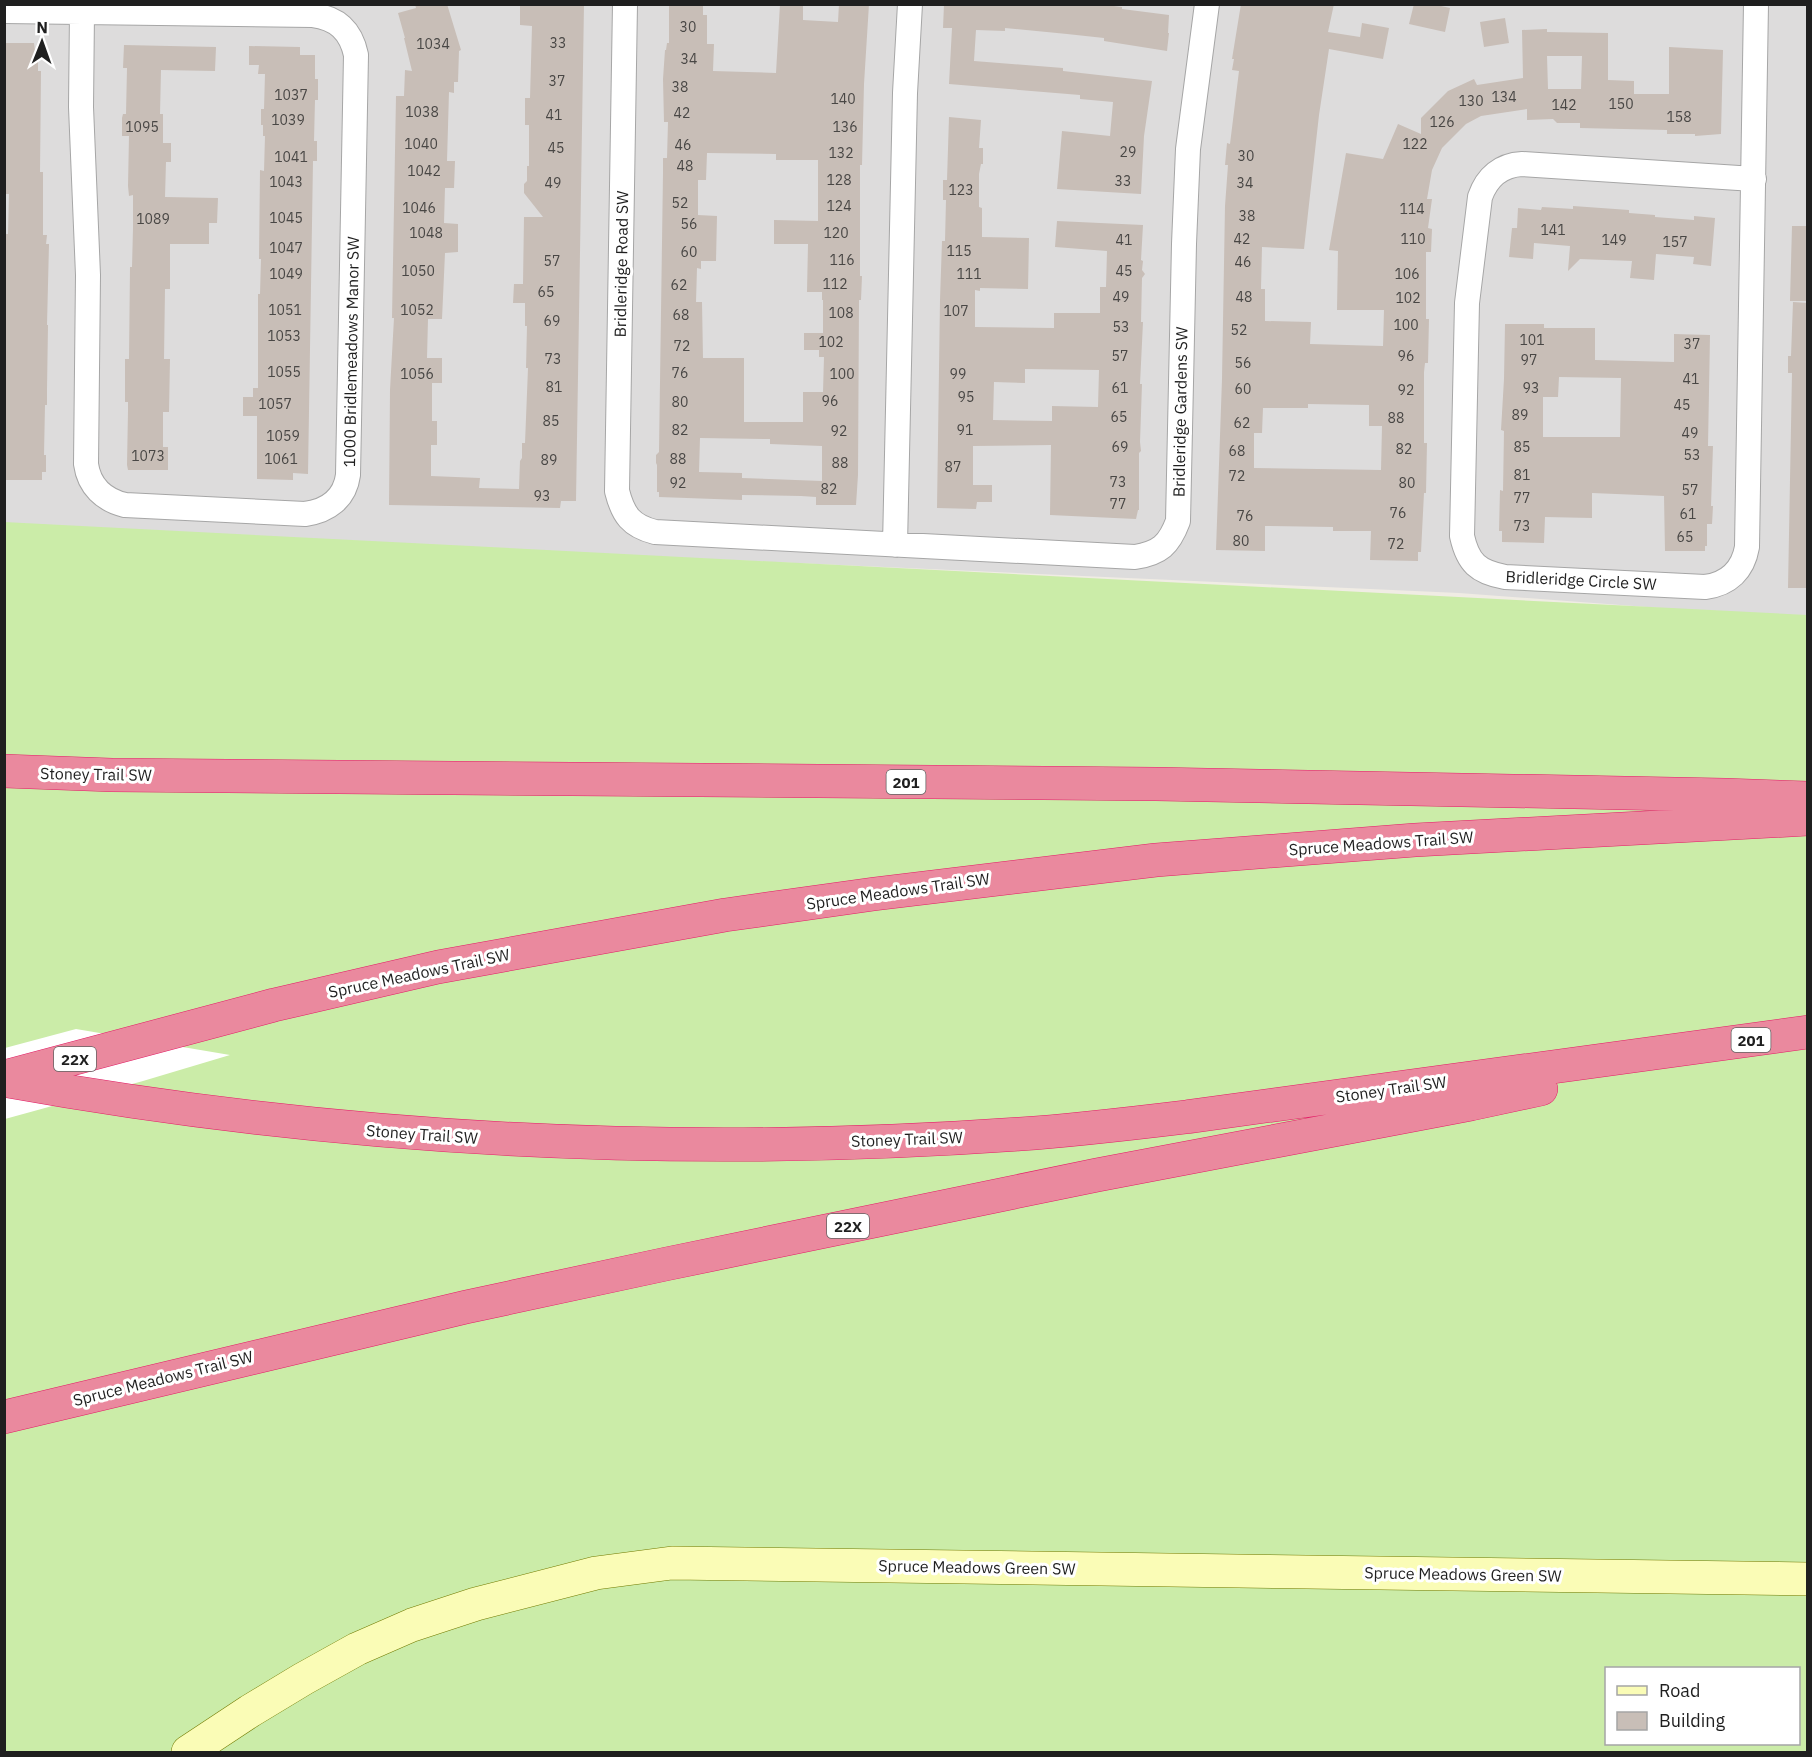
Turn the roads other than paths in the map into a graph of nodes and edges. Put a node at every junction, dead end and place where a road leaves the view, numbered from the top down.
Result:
1 (625, 4) edge
2 (910, 4) edge
3 (1208, 4) edge
4 (1756, 4) edge
5 (4, 11) edge
6 (82, 12) junction
7 (1754, 179) junction
8 (629, 520) joint
9 (896, 544) junction
10 (4, 771) edge
11 (1808, 798) edge
12 (1808, 819) edge
13 (1808, 1032) edge
14 (1694, 1049) junction
15 (4, 1079) edge
16 (4, 1416) edge
17 (1808, 1579) edge
18 (188, 1752) edge

1 - 8 street, Bridleridge Road SW
2 - 9 street
3 - 9 street, Bridleridge Gardens SW
4 - 7 street, Bridleridge Circle SW
5 - 6 street, 1000 Bridlemeadows Manor SW
6 - 6 street, 1000 Bridlemeadows Manor SW
7 - 7 street, Bridleridge Circle SW
8 - 9 street, Bridleridge Gardens SW
10 - 11 highway, Stoney Trail SW / 201
12 - 15 highway, Spruce Meadows Trail SW / 22X
13 - 14 highway, Stoney Trail SW / 201
14 - 15 highway, Stoney Trail SW / 201
14 - 16 highway, Spruce Meadows Trail SW / 22X
17 - 18 street, Spruce Meadows Green SW

